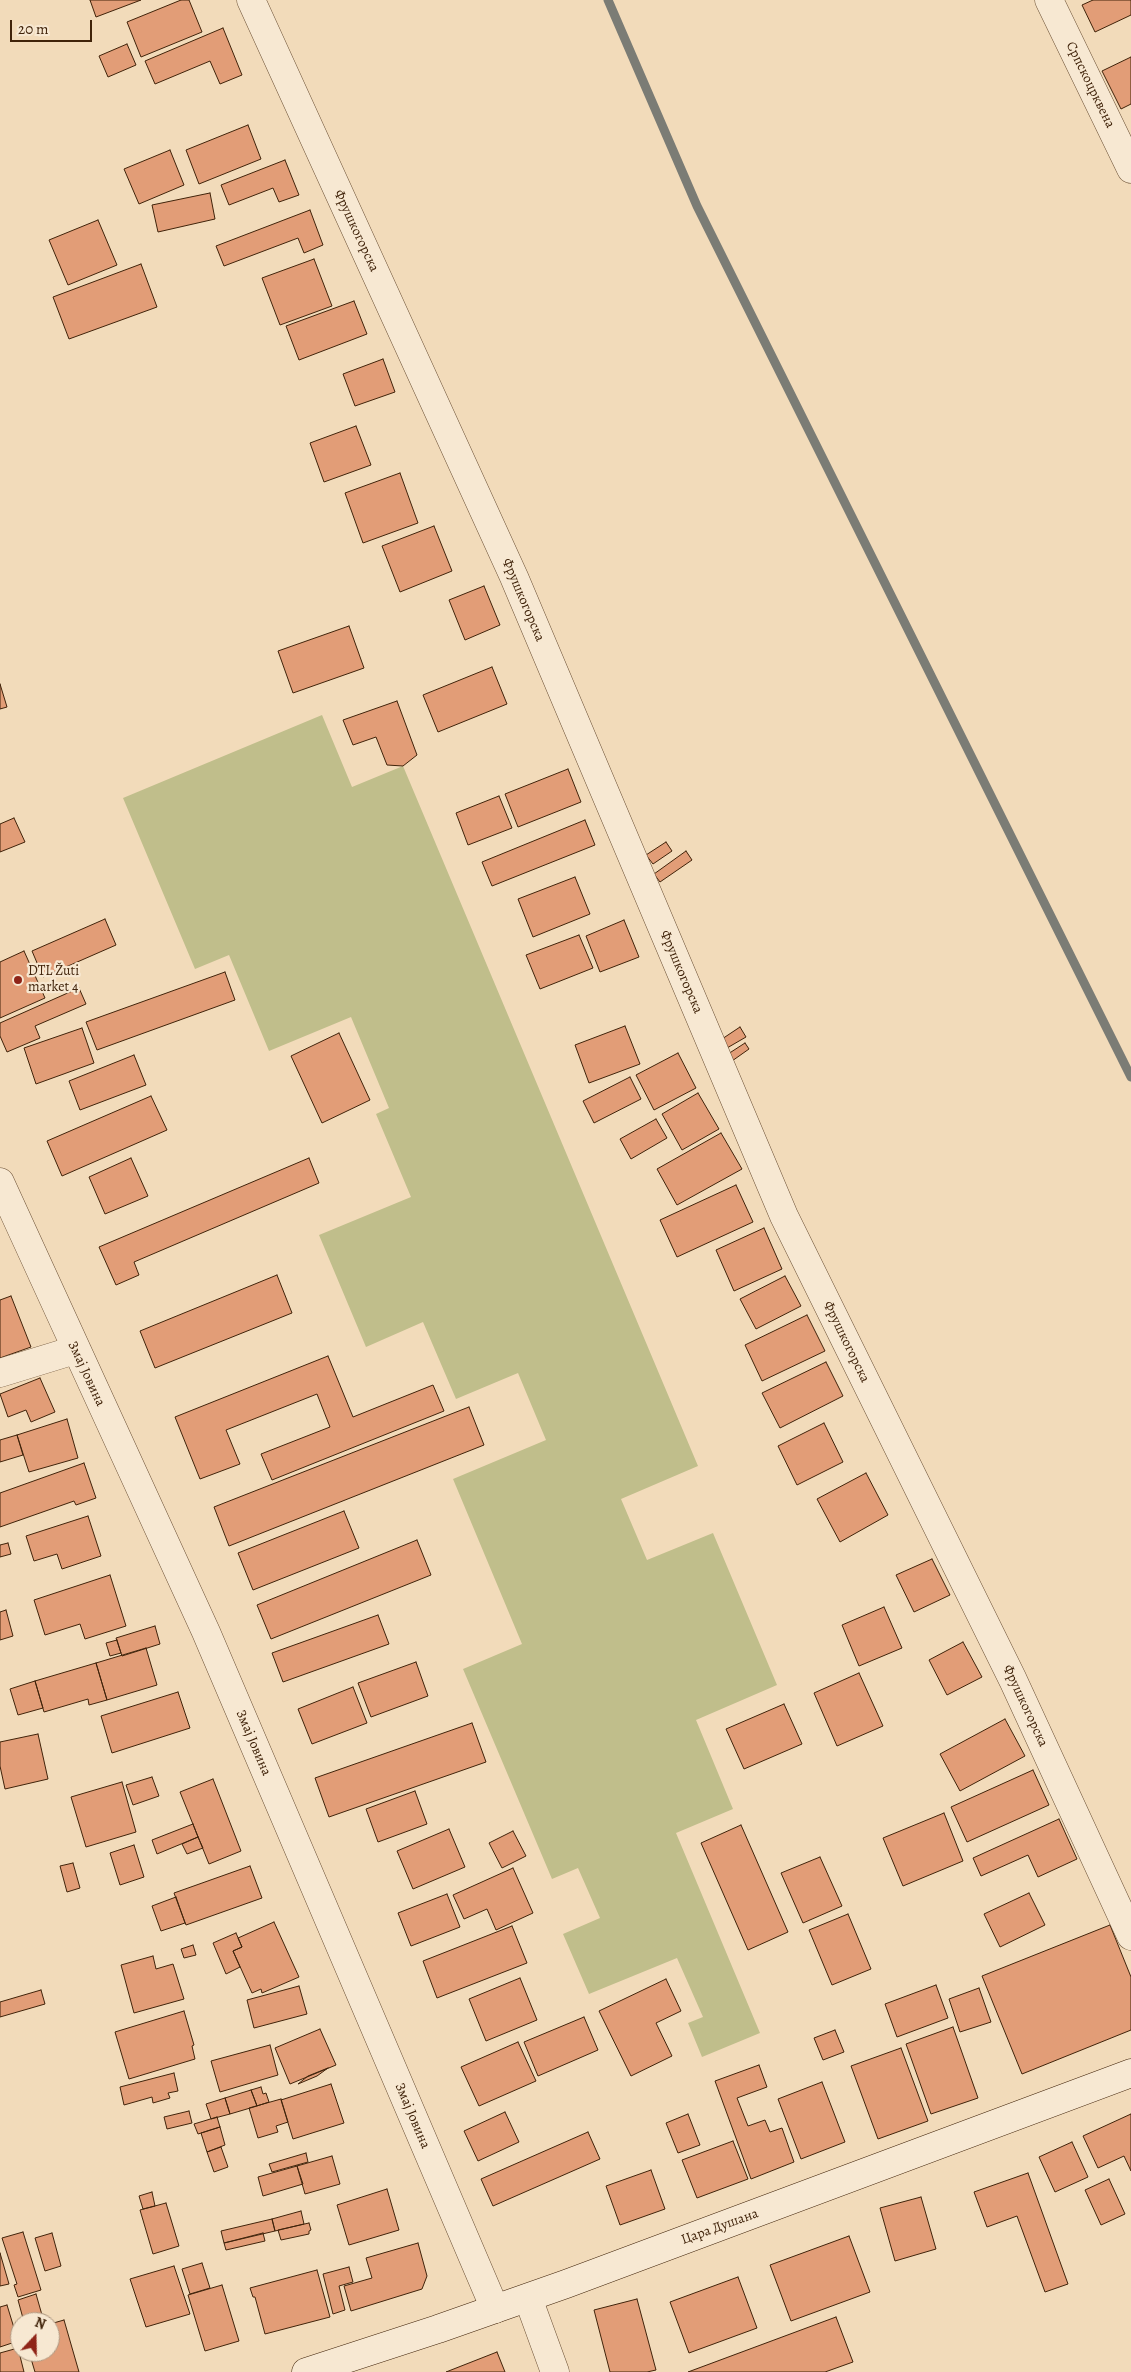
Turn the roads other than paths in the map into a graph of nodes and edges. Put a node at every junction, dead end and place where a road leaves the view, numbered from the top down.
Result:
1 (250, 0) edge
2 (1049, 0) edge
3 (1131, 169) edge
4 (0, 1182) edge
5 (76, 1350) junction
6 (0, 1373) edge
7 (1131, 1936) edge
8 (1131, 2073) edge
9 (528, 2298) junction
10 (495, 2309) junction
11 (306, 2372) edge
12 (555, 2372) edge

1 - 7 street, Фрушкогорска
2 - 3 street, Српскоцрквена
4 - 5 street, Змај Јовина
5 - 6 street
5 - 10 street, Змај Јовина
8 - 9 street, Цара Душана
9 - 10 street, Цара Душана
9 - 12 street
10 - 11 street, Цара Душана

